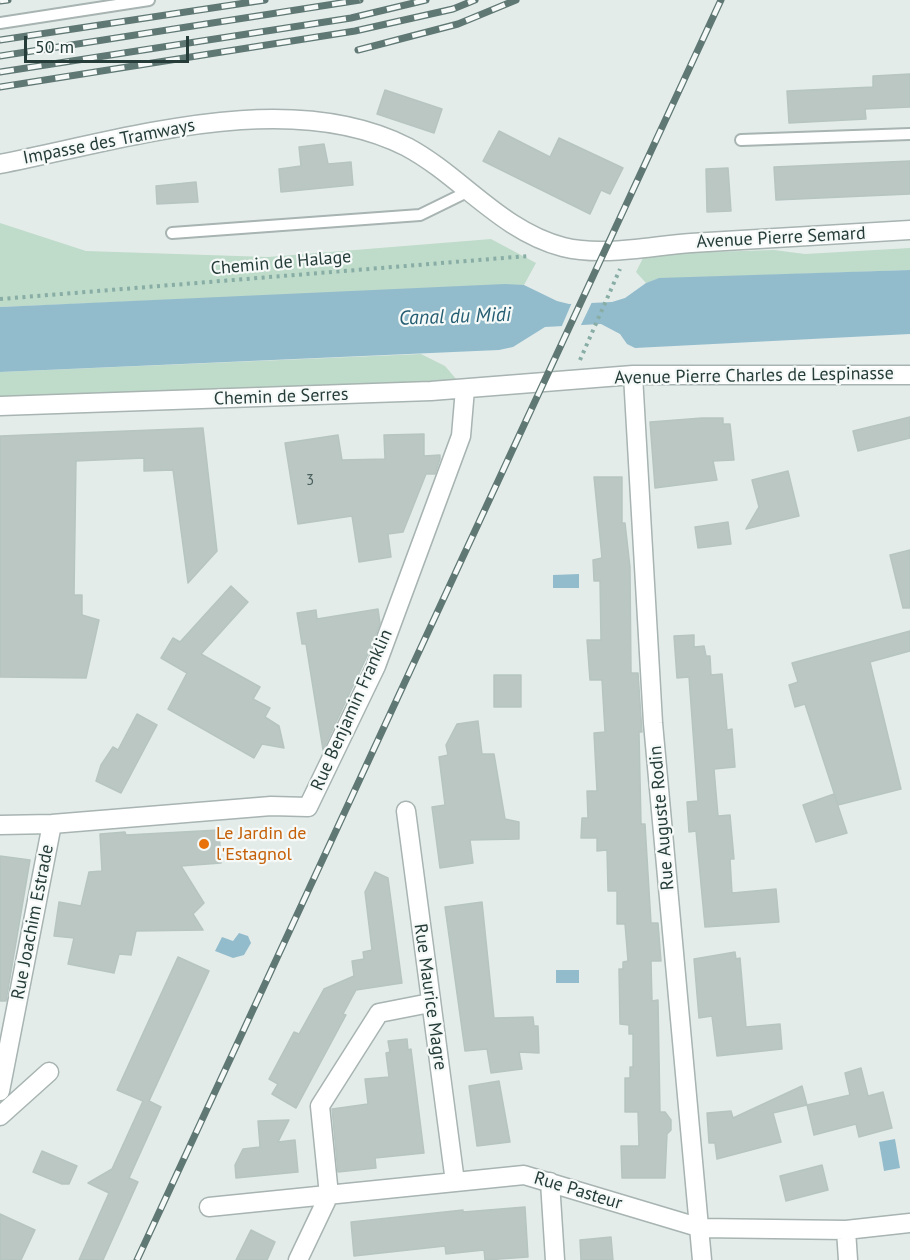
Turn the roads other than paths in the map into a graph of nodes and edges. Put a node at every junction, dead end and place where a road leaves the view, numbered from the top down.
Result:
1 (149, 0) edge
2 (0, 23) edge
3 (910, 134) edge
4 (741, 140) dead end
5 (0, 164) edge
6 (469, 191) junction
7 (910, 230) edge
8 (172, 233) dead end
9 (652, 246) joint
10 (569, 375) joint
11 (633, 375) junction
12 (910, 375) edge
13 (465, 389) junction
14 (0, 406) edge
15 (406, 811) dead end
16 (52, 824) junction
17 (0, 825) edge
18 (430, 1003) junction
19 (49, 1072) dead end
20 (0, 1091) edge
21 (0, 1116) edge
22 (455, 1182) junction
23 (550, 1182) junction
24 (328, 1195) junction
25 (209, 1207) dead end
26 (910, 1223) edge
27 (701, 1228) junction
28 (846, 1230) junction
29 (298, 1260) edge
30 (555, 1260) edge
31 (702, 1260) edge
32 (848, 1260) edge

1 - 2 lane
3 - 4 lane
5 - 6 street, Impasse des Tramways
6 - 8 lane
6 - 9 street, Impasse des Tramways
7 - 9 street, Avenue Pierre Semard
10 - 11 street, Avenue Pierre Charles de Lespinasse
10 - 13 street, Chemin de Serres
11 - 12 street, Avenue Pierre Charles de Lespinasse
11 - 27 street, Rue Auguste Rodin
13 - 14 street, Chemin de Serres
13 - 16 street, Rue Benjamin Franklin
15 - 18 street, Rue Maurice Magre
16 - 17 street, Rue Benjamin Franklin
16 - 20 street, Rue Joachim Estrade
18 - 22 street, Rue Maurice Magre
18 - 24 street
19 - 21 street
22 - 23 street, Rue Pasteur
22 - 24 street, Rue Pasteur
23 - 27 street, Rue Pasteur
23 - 30 street
24 - 25 street, Rue Pasteur
24 - 29 street
26 - 28 street, Rue Pasteur
27 - 28 street, Rue Pasteur
27 - 31 street, Rue Auguste Rodin
28 - 32 street

